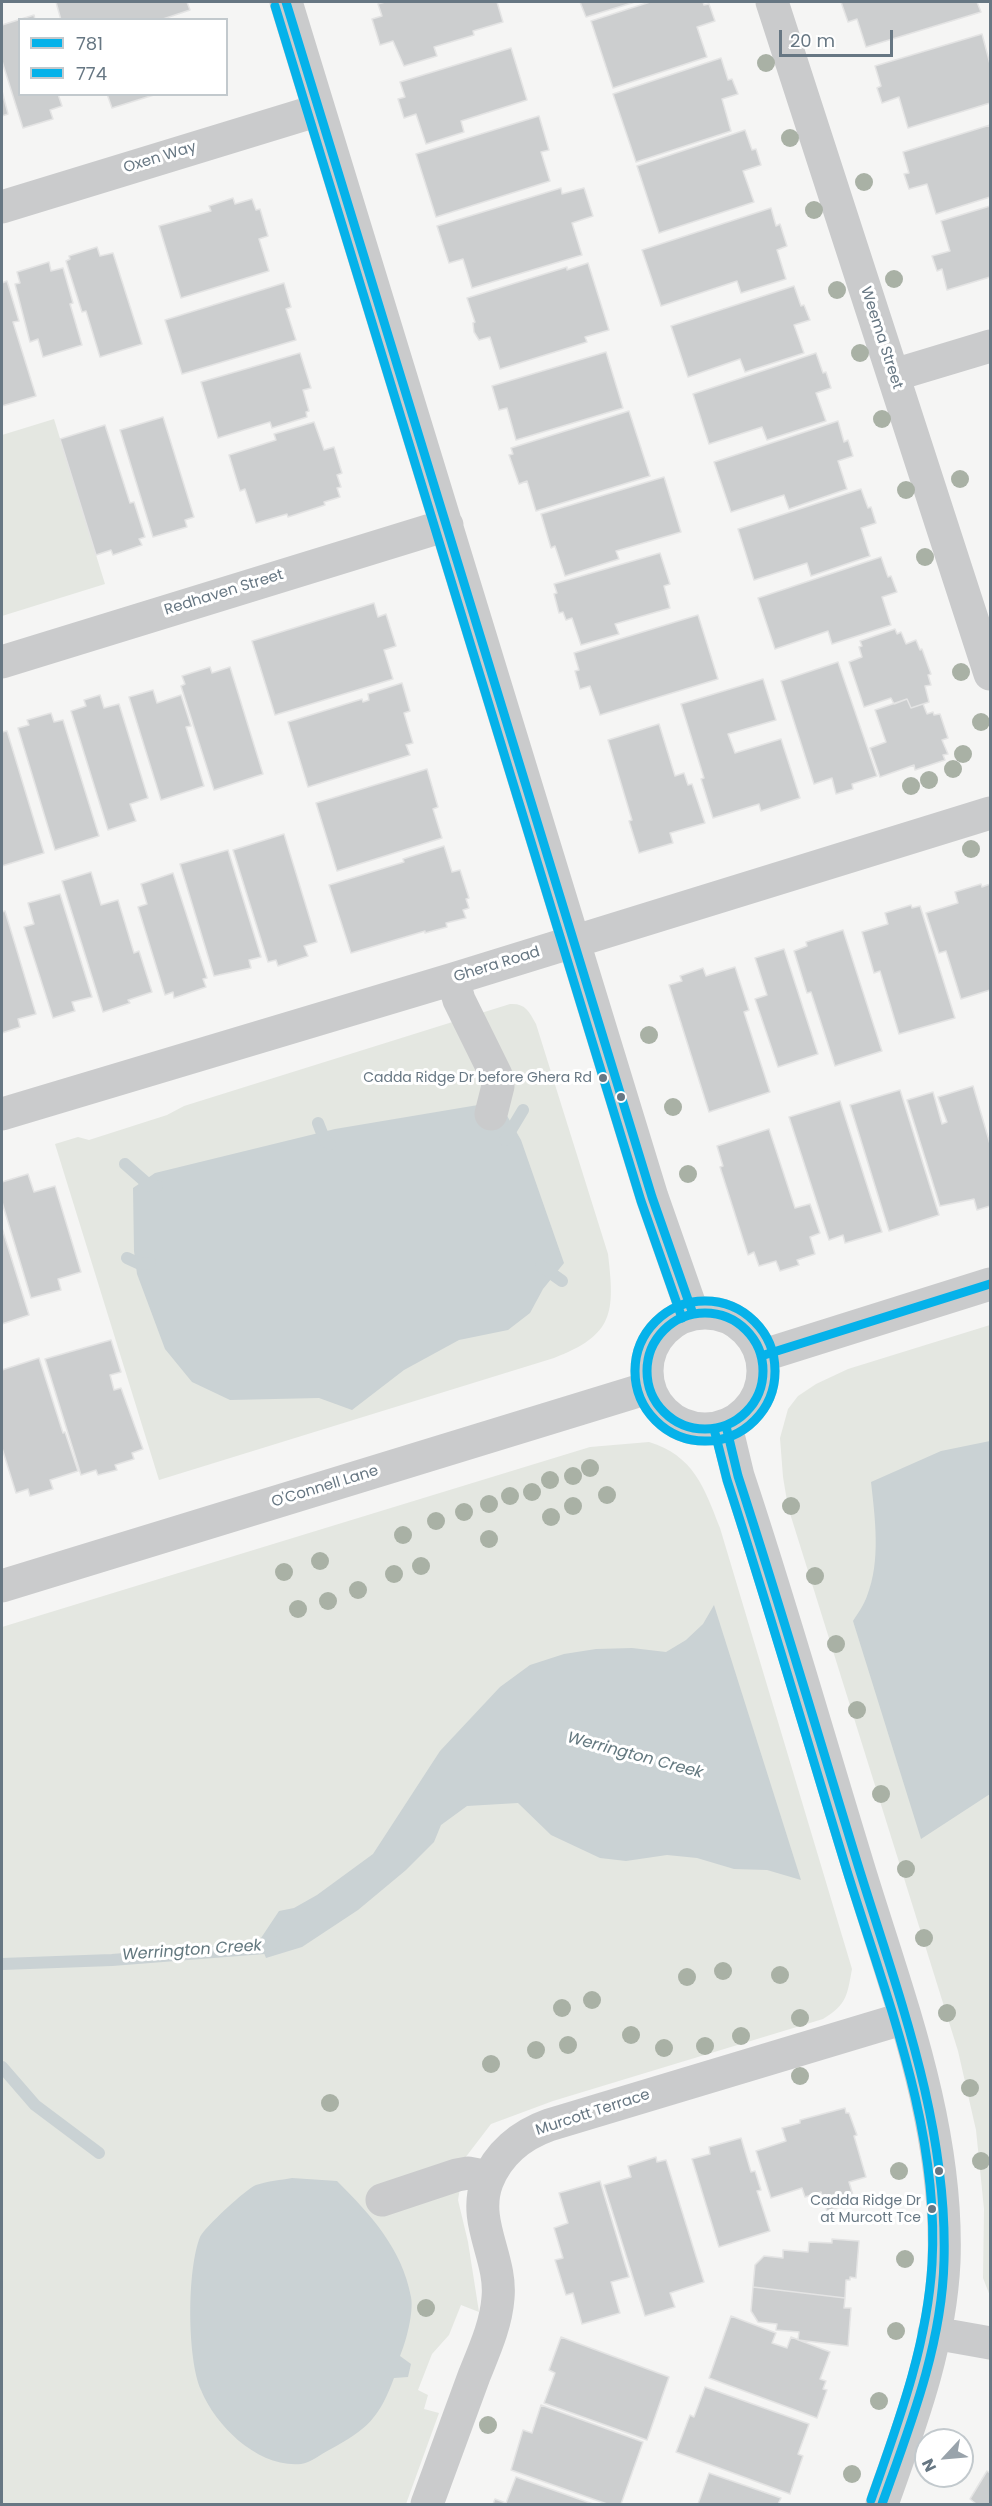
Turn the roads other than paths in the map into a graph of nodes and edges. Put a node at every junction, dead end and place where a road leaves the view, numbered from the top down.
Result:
1 (286, 2) edge
2 (772, 2) edge
3 (319, 110) junction
4 (2, 207) edge
5 (990, 346) edge
6 (894, 375) junction
7 (447, 525) junction
8 (2, 662) edge
9 (990, 674) edge
10 (990, 813) edge
11 (574, 941) junction
12 (453, 979) junction
13 (2, 1114) edge
14 (491, 1114) dead end
15 (990, 1284) edge
16 (693, 1314) junction
17 (761, 1356) junction
18 (648, 1388) junction
19 (726, 1426) junction
20 (2, 1586) edge
21 (904, 2018) junction
22 (489, 2177) junction
23 (382, 2200) dead end
24 (934, 2333) junction
25 (990, 2343) edge
26 (427, 2505) edge
27 (882, 2505) edge

1 - 3 street
2 - 6 street, Weema Street
3 - 4 street, Oxen Way
3 - 7 street
5 - 6 street
6 - 9 street, Weema Street
7 - 8 street, Redhaven Street
7 - 11 street
10 - 11 street, Ghera Road
11 - 12 street, Ghera Road
11 - 16 street
12 - 13 street, Ghera Road
12 - 14 street
15 - 17 street
16 - 17 street
16 - 18 street
17 - 19 street
18 - 19 street
18 - 20 street, O'Connell Lane
19 - 21 street
21 - 22 street, Murcott Terrace
21 - 24 street
22 - 23 street
22 - 26 street, Murcott Terrace
24 - 25 street
24 - 27 street

